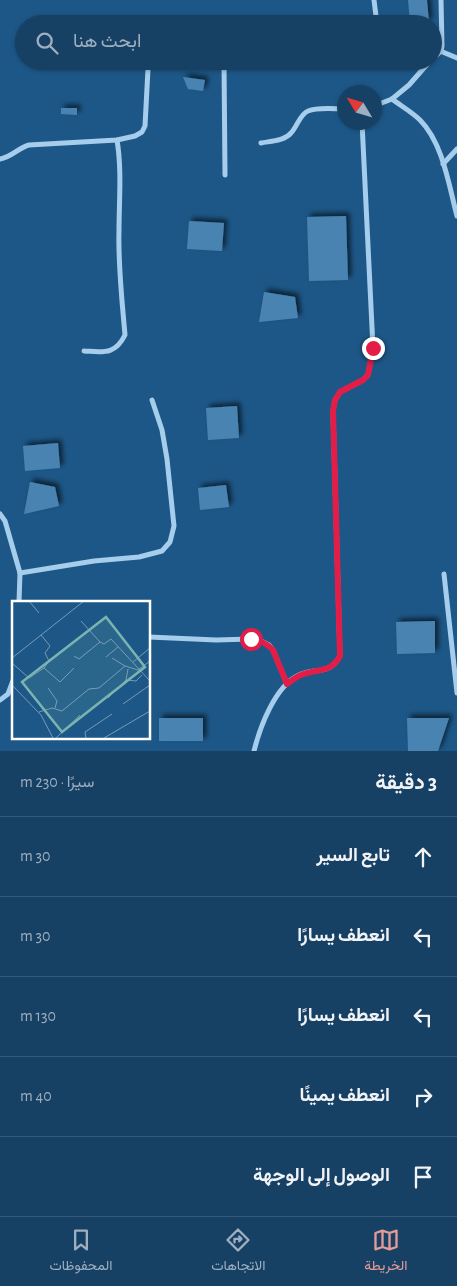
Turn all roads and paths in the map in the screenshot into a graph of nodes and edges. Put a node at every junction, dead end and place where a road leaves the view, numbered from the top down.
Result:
1 (374, 0) edge
2 (441, 0) edge
3 (376, 15) edge
4 (441, 15) edge
5 (442, 52) edge
6 (457, 58) edge
7 (148, 70) edge
8 (224, 70) edge
9 (422, 70) edge
10 (392, 99) junction
11 (382, 103) edge
12 (337, 109) edge
13 (362, 130) edge
14 (117, 140) junction
15 (261, 143) dead end
16 (457, 150) edge
17 (0, 159) edge
18 (443, 164) junction
19 (226, 175) dead end
20 (457, 216) edge
21 (84, 352) dead end
22 (152, 400) dead end
23 (0, 514) edge
24 (20, 573) junction
25 (444, 574) dead end
26 (19, 601) edge
27 (150, 637) edge
28 (12, 683) edge
29 (287, 684) junction
30 (457, 693) edge
31 (0, 700) edge
32 (254, 751) edge

1 - 3 street
2 - 4 street
5 - 6 street
7 - 14 street
8 - 19 street
9 - 10 street
10 - 11 street
10 - 18 street
12 - 15 street
13 - 29 street
14 - 17 street
14 - 21 street
16 - 18 street
18 - 20 street
22 - 24 street
23 - 24 street
24 - 26 street
25 - 30 street
27 - 29 street
28 - 31 street
29 - 32 street

